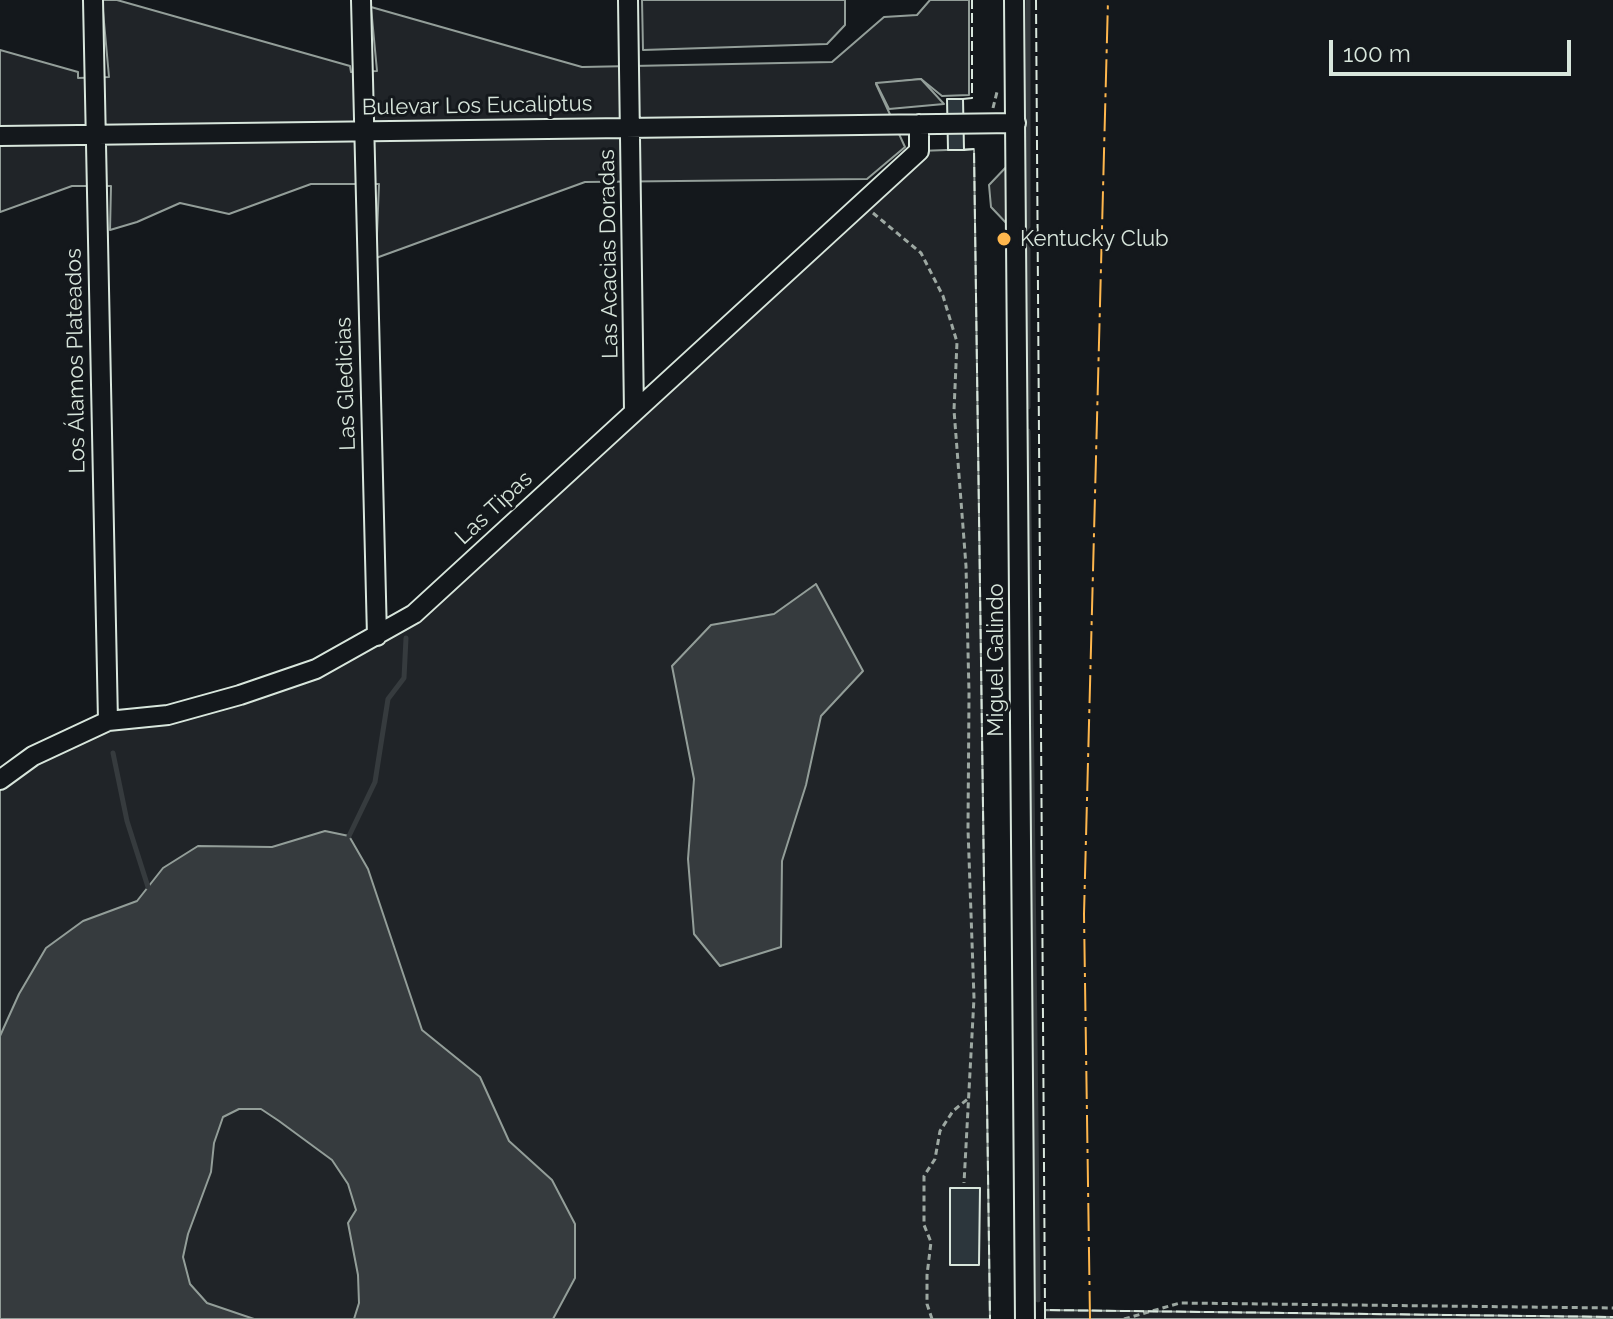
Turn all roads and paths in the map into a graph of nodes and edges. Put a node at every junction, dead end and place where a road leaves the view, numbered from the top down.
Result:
1 (93, 0) edge
2 (361, 0) edge
3 (628, 0) edge
4 (1014, 0) edge
5 (997, 92) dead end
6 (990, 123) junction
7 (1016, 123) junction
8 (919, 124) junction
9 (631, 128) junction
10 (363, 131) junction
11 (96, 135) junction
12 (0, 136) edge
13 (862, 203) junction
14 (634, 412) junction
15 (377, 636) junction
16 (108, 721) junction
17 (0, 780) edge
18 (970, 1097) junction
19 (964, 1183) dead end
20 (1613, 1308) edge
21 (932, 1319) edge
22 (1025, 1319) edge
23 (1124, 1319) edge

1 - 11 street, Los Álamos Plateados
2 - 10 street, Las Gledicias
3 - 9 street, Las Acacias Doradas
4 - 7 street, Miguel Galindo
5 - 6 path
6 - 7 street, Bulevar Los Eucaliptus
6 - 8 street, Bulevar Los Eucaliptus
7 - 22 street, Miguel Galindo
8 - 9 street, Bulevar Los Eucaliptus
8 - 13 street, Las Tipas
9 - 10 street, Bulevar Los Eucaliptus
9 - 14 street, Las Acacias Doradas
10 - 11 street, Bulevar Los Eucaliptus
10 - 15 street, Las Gledicias
11 - 12 street, Bulevar Los Eucaliptus
11 - 16 street, Los Álamos Plateados
13 - 14 street, Las Tipas
13 - 18 path
14 - 15 street, Las Tipas
15 - 16 street, Las Tipas
16 - 17 street, Las Tipas
18 - 19 path
18 - 21 path
20 - 23 path

